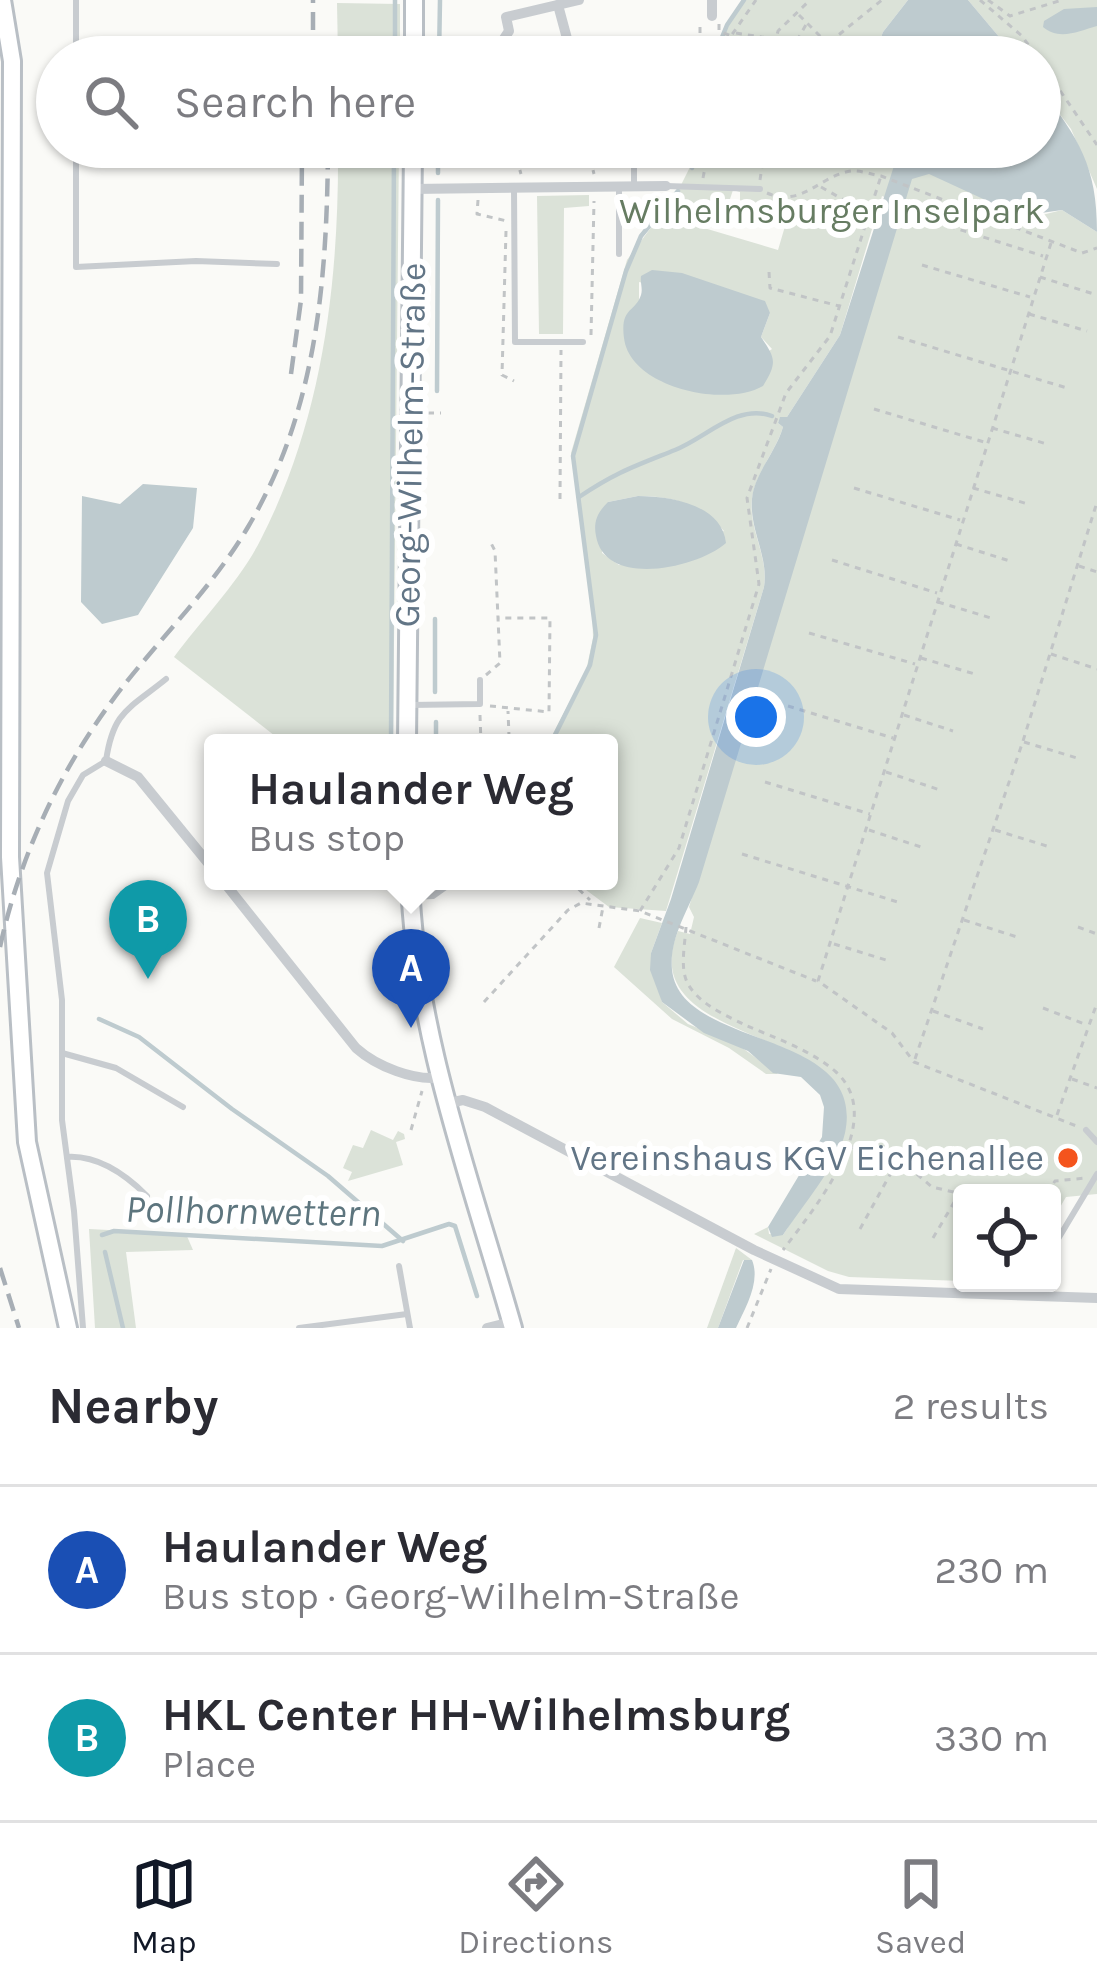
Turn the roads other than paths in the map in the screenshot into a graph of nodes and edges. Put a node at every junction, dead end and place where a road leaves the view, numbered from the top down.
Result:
1 (2, 0) edge
2 (76, 0) edge
3 (414, 0) edge
4 (579, 0) edge
5 (712, 0) edge
6 (558, 5) junction
7 (712, 16) road end
8 (76, 36) edge
9 (414, 36) edge
10 (506, 36) edge
11 (566, 36) edge
12 (76, 168) edge
13 (412, 168) edge
14 (634, 168) edge
15 (634, 186) junction
16 (666, 186) joint
17 (619, 187) junction
18 (519, 188) junction
19 (412, 189) junction
20 (760, 189) road end
21 (619, 254) dead end
22 (277, 264) dead end
23 (583, 341) road end
24 (5, 344) edge
25 (166, 679) dead end
26 (480, 680) road end
27 (407, 705) junction
28 (407, 734) edge
29 (106, 761) junction
30 (204, 858) edge
31 (230, 890) edge
32 (410, 890) edge
33 (413, 890) edge
34 (441, 890) edge
35 (62, 1053) junction
36 (437, 1077) junction
37 (449, 1103) junction
38 (183, 1107) dead end
39 (1086, 1130) road end
40 (1097, 1142) edge
41 (67, 1157) junction
42 (1095, 1177) edge
43 (147, 1196) dead end
44 (1061, 1234) edge
45 (399, 1266) dead end
46 (1027, 1292) edge
47 (1023, 1298) junction
48 (1097, 1298) edge
49 (407, 1314) junction
50 (512, 1325) edge
51 (68, 1328) edge
52 (83, 1328) edge
53 (299, 1328) edge
54 (410, 1328) edge
55 (487, 1328) edge

1 - 24 main road
2 - 8 lane
3 - 9 main road
4 - 6 street
5 - 7 street
6 - 10 street
6 - 11 street
12 - 22 lane
13 - 19 main road, Georg-Wilhelm-Straße
14 - 15 lane
15 - 16 street
15 - 17 street
16 - 20 lane
17 - 18 street
17 - 21 lane
18 - 19 street
18 - 23 lane
19 - 27 main road, Georg-Wilhelm-Straße
24 - 51 main road
25 - 29 lane
26 - 27 lane
27 - 28 main road, Georg-Wilhelm-Straße
29 - 30 street
29 - 35 lane
31 - 36 street
32 - 36 main road
33 - 34 lane
35 - 38 lane
35 - 41 lane
36 - 37 main road
37 - 47 street
37 - 50 main road
39 - 40 lane
41 - 43 lane
41 - 52 lane
42 - 44 lane
45 - 49 lane
46 - 47 lane
47 - 48 street
49 - 53 lane
49 - 54 lane
50 - 55 street

